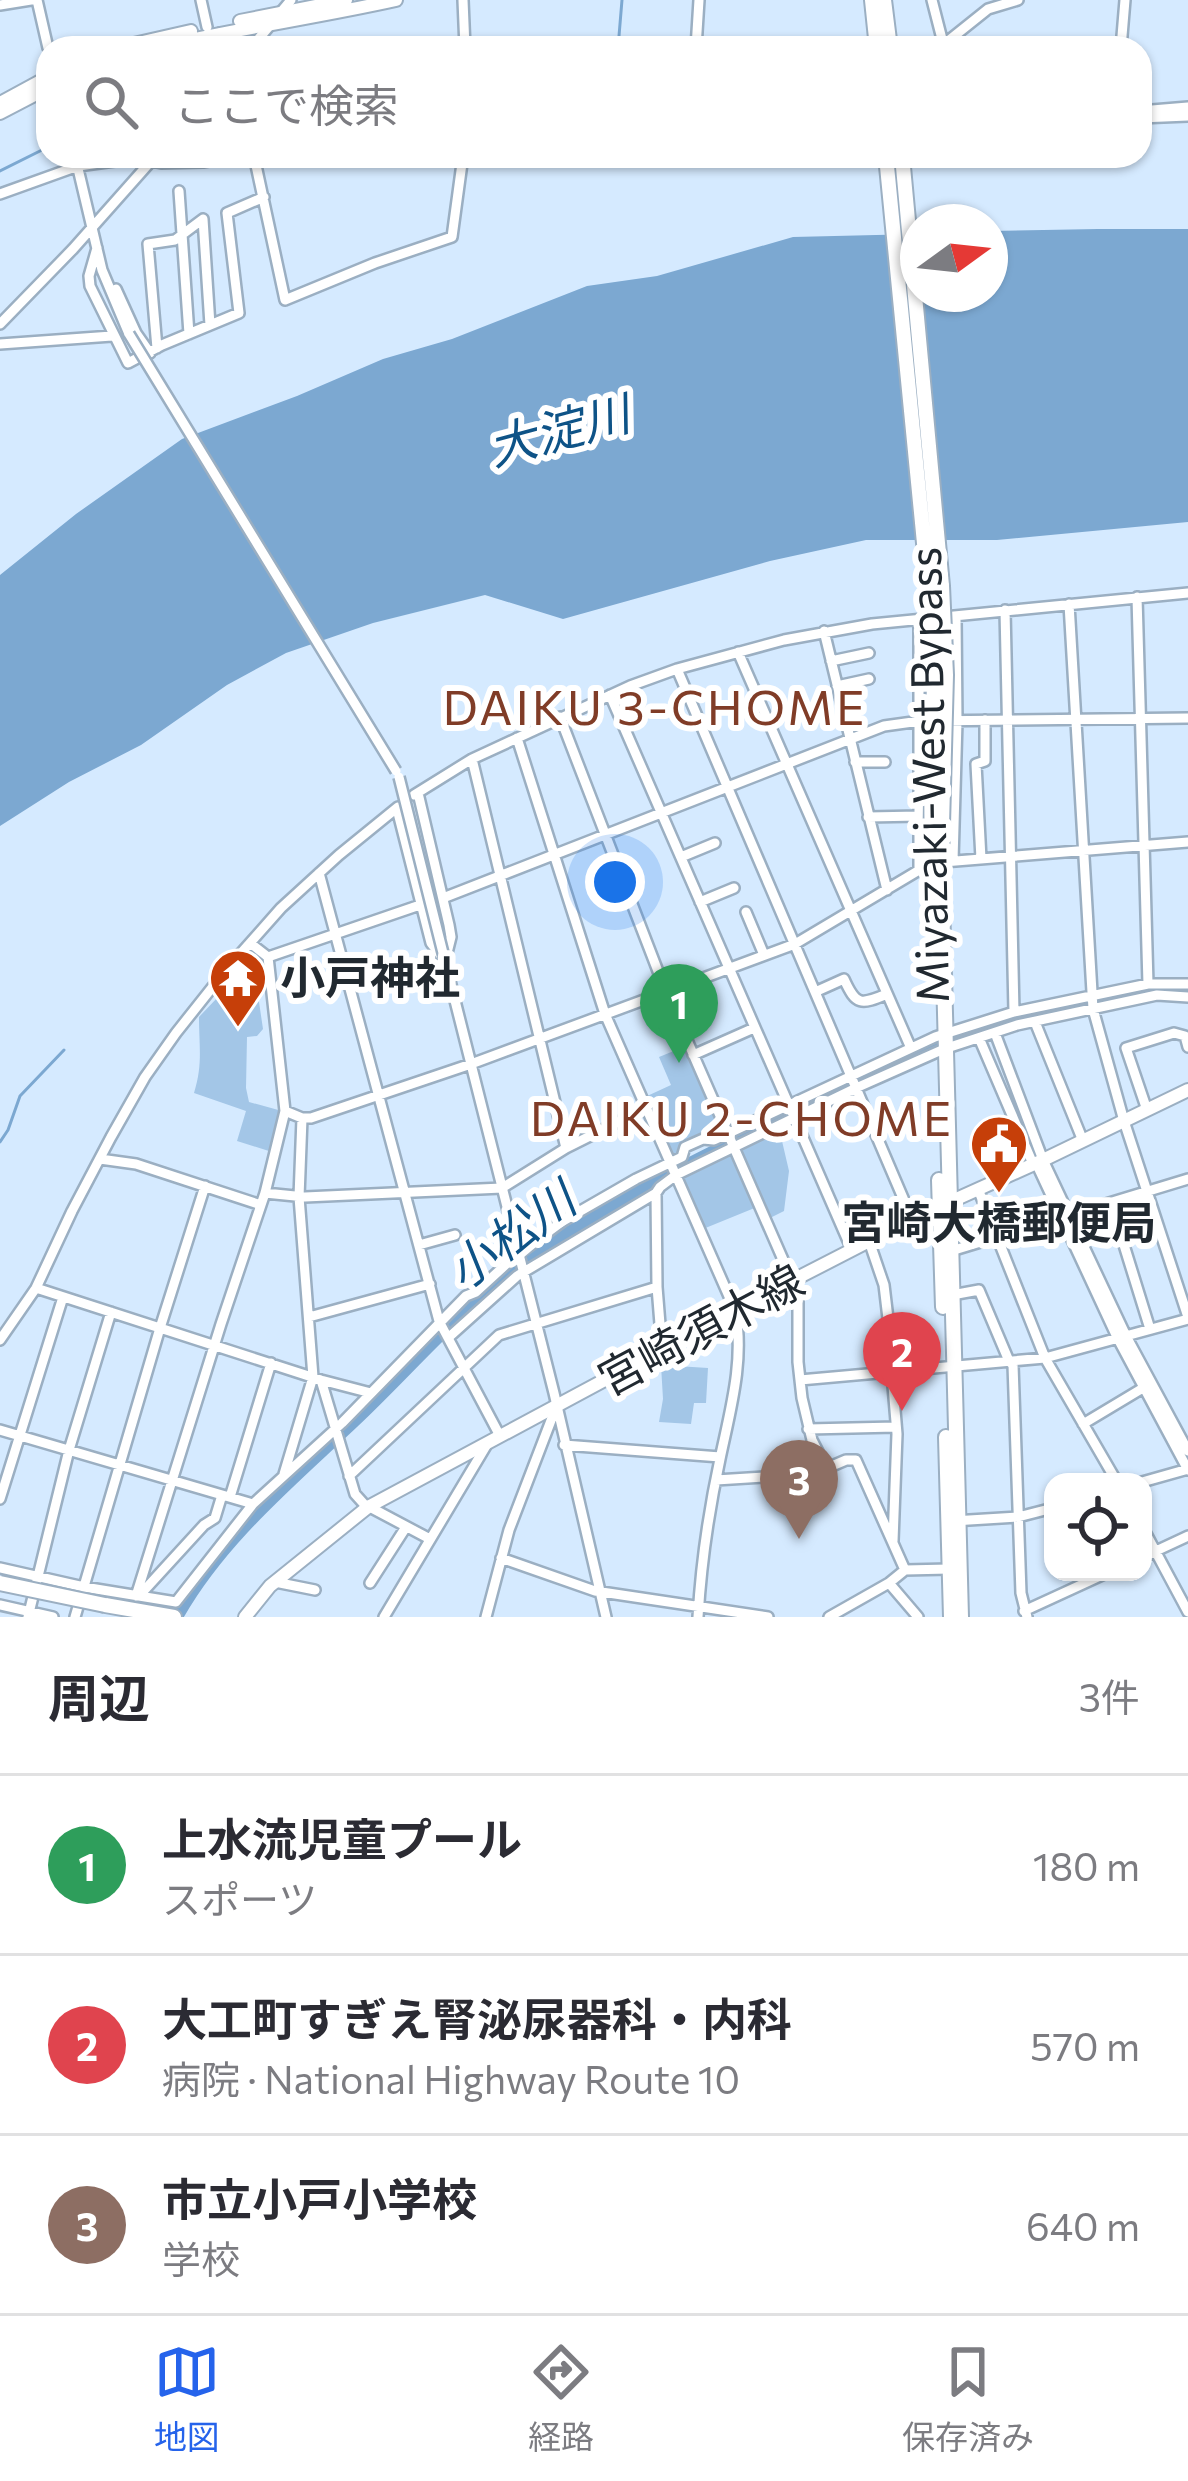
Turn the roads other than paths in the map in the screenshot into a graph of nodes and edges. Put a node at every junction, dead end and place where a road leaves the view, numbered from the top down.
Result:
1 (34, 0) edge
2 (201, 0) edge
3 (256, 0) edge
4 (291, 0) edge
5 (346, 0) edge
6 (396, 0) edge
7 (463, 0) edge
8 (699, 0) edge
9 (872, 0) edge
10 (884, 0) edge
11 (932, 0) edge
12 (1018, 0) edge
13 (1125, 0) edge
14 (322, 2) edge
15 (0, 5) edge
16 (270, 18) junction
17 (213, 30) junction
18 (44, 36) edge
19 (181, 36) edge
20 (193, 36) edge
21 (226, 36) edge
22 (259, 36) edge
23 (464, 36) edge
24 (697, 36) edge
25 (876, 36) edge
26 (888, 36) edge
27 (941, 36) edge
28 (954, 36) edge
29 (1122, 36) edge
30 (36, 84) edge
31 (36, 94) edge
32 (0, 103) edge
33 (1188, 111) edge
34 (0, 113) edge
35 (1152, 114) edge
36 (60, 168) edge
37 (78, 168) edge
38 (145, 168) edge
39 (257, 168) edge
40 (461, 168) edge
41 (887, 168) edge
42 (903, 168) edge
43 (179, 190) dead end
44 (0, 194) edge
45 (264, 197) junction
46 (93, 227) junction
47 (182, 234) junction
48 (97, 248) junction
49 (0, 323) edge
50 (210, 325) junction
51 (189, 334) junction
52 (112, 336) junction
53 (0, 344) edge
54 (153, 351) junction
55 (1188, 593) edge
56 (1137, 597) junction
57 (1069, 604) junction
58 (1005, 610) junction
59 (956, 617) junction
60 (919, 620) junction
61 (824, 632) junction
62 (738, 652) junction
63 (869, 653) dead end
64 (831, 661) junction
65 (677, 668) junction
66 (869, 679) dead end
67 (837, 686) junction
68 (610, 695) junction
69 (560, 717) junction
70 (1141, 718) junction
71 (1188, 718) edge
72 (985, 720) junction
73 (1008, 720) junction
74 (1076, 720) junction
75 (920, 721) junction
76 (957, 721) junction
77 (517, 738) junction
78 (850, 740) junction
79 (472, 759) junction
80 (855, 762) junction
81 (885, 762) dead end
82 (786, 764) junction
83 (728, 787) junction
84 (661, 813) junction
85 (919, 816) junction
86 (868, 817) junction
87 (606, 834) junction
88 (1188, 842) edge
89 (716, 843) dead end
90 (1144, 846) junction
91 (1083, 851) junction
92 (554, 854) junction
93 (1009, 856) junction
94 (681, 857) junction
95 (980, 859) junction
96 (936, 864) junction
97 (320, 873) junction
98 (500, 876) junction
99 (734, 888) dead end
100 (887, 890) junction
101 (442, 898) junction
102 (700, 902) junction
103 (420, 905) junction
104 (851, 911) junction
105 (746, 912) dead end
106 (336, 933) junction
107 (250, 943) junction
108 (795, 944) junction
109 (764, 955) junction
110 (268, 957) junction
111 (445, 961) junction
112 (729, 968) junction
113 (1148, 984) junction
114 (1188, 984) edge
115 (666, 992) junction
116 (815, 992) junction
117 (887, 994) junction
118 (1188, 997) edge
119 (1092, 1003) junction
120 (1014, 1012) junction
121 (605, 1014) junction
122 (1035, 1022) junction
123 (754, 1028) junction
124 (995, 1033) junction
125 (979, 1038) junction
126 (540, 1039) junction
127 (940, 1043) junction
128 (910, 1046) junction
129 (1188, 1046) edge
130 (693, 1055) junction
131 (471, 1064) junction
132 (850, 1075) junction
133 (856, 1088) junction
134 (1188, 1090) edge
135 (379, 1095) junction
136 (788, 1105) junction
137 (646, 1108) junction
138 (1147, 1110) junction
139 (285, 1111) junction
140 (302, 1118) junction
141 (794, 1119) junction
142 (1124, 1120) junction
143 (727, 1133) junction
144 (1083, 1141) junction
145 (566, 1148) junction
146 (733, 1148) junction
147 (100, 1159) junction
148 (670, 1162) junction
149 (1038, 1162) junction
150 (676, 1175) junction
151 (1188, 1179) edge
152 (205, 1186) junction
153 (502, 1188) junction
154 (978, 1189) junction
155 (1148, 1191) junction
156 (406, 1193) junction
157 (656, 1193) junction
158 (299, 1197) junction
159 (605, 1197) junction
160 (263, 1199) junction
161 (1111, 1203) junction
162 (945, 1204) junction
163 (617, 1216) junction
164 (1065, 1216) junction
165 (912, 1219) junction
166 (455, 1235) dead end
167 (997, 1238) junction
168 (869, 1241) junction
169 (419, 1245) junction
170 (852, 1250) junction
171 (951, 1251) junction
172 (519, 1256) junction
173 (523, 1272) junction
174 (792, 1282) junction
175 (430, 1284) junction
176 (657, 1287) junction
177 (36, 1288) junction
178 (952, 1295) junction
179 (64, 1297) junction
180 (735, 1310) junction
181 (111, 1312) junction
182 (309, 1316) junction
183 (1188, 1318) edge
184 (439, 1322) junction
185 (535, 1325) junction
186 (160, 1328) junction
187 (1150, 1329) junction
188 (1122, 1337) junction
189 (448, 1338) junction
190 (0, 1340) edge
191 (215, 1345) junction
192 (662, 1349) junction
193 (1046, 1358) junction
194 (1009, 1361) junction
195 (271, 1363) junction
196 (463, 1367) junction
197 (949, 1368) junction
198 (892, 1374) junction
199 (317, 1379) junction
200 (800, 1380) junction
201 (1143, 1388) junction
202 (371, 1393) junction
203 (556, 1405) junction
204 (1083, 1424) junction
205 (896, 1427) junction
206 (808, 1429) junction
207 (0, 1430) edge
208 (338, 1432) junction
209 (19, 1436) junction
210 (494, 1440) junction
211 (564, 1445) junction
212 (69, 1450) junction
213 (1188, 1451) edge
214 (720, 1457) junction
215 (120, 1466) junction
216 (827, 1469) junction
217 (1188, 1469) edge
218 (1112, 1473) edge
219 (284, 1474) junction
220 (350, 1476) junction
221 (1152, 1479) edge
222 (716, 1480) junction
223 (172, 1481) junction
224 (226, 1496) junction
225 (0, 1499) edge
226 (253, 1504) junction
227 (368, 1507) junction
228 (1044, 1510) edge
229 (1018, 1517) junction
230 (953, 1521) junction
231 (406, 1527) junction
232 (1188, 1536) edge
233 (430, 1539) junction
234 (893, 1541) junction
235 (1152, 1544) edge
236 (1156, 1551) junction
237 (1152, 1553) edge
238 (501, 1558) junction
239 (0, 1568) edge
240 (950, 1569) junction
241 (905, 1570) junction
242 (37, 1577) junction
243 (1091, 1581) edge
244 (275, 1582) junction
245 (370, 1582) dead end
246 (0, 1583) edge
247 (889, 1583) junction
248 (85, 1588) junction
249 (315, 1590) dead end
250 (0, 1592) edge
251 (600, 1592) junction
252 (138, 1596) junction
253 (0, 1605) edge
254 (104, 1610) junction
255 (698, 1611) edge
256 (1188, 1612) edge
257 (29, 1614) edge
258 (1026, 1614) edge
259 (53, 1617) edge
260 (75, 1617) edge
261 (121, 1617) edge
262 (172, 1617) edge
263 (245, 1617) edge
264 (384, 1617) edge
265 (486, 1617) edge
266 (606, 1617) edge
267 (769, 1617) edge
268 (829, 1617) edge
269 (918, 1617) edge
270 (951, 1617) edge
271 (961, 1617) edge
272 (1172, 1617) edge

1 - 15 street
1 - 18 street
2 - 17 street
3 - 16 street
4 - 16 street
5 - 14 main road
6 - 16 main road
7 - 23 street
8 - 24 street
9 - 25 highway
10 - 26 highway
11 - 27 street
12 - 28 street
13 - 29 street
14 - 16 main road
16 - 17 main road
16 - 22 street
17 - 19 main road
17 - 20 main road
17 - 21 street
30 - 32 main road
31 - 34 main road
33 - 35 street
36 - 44 street
37 - 46 street
38 - 46 street
39 - 45 street
40 - 45 street
41 - 96 highway, Miyazaki-West Bypass, bridge
42 - 96 highway, Miyazaki-West Bypass, bridge
43 - 47 street
45 - 50 street
46 - 48 street
46 - 49 street
47 - 50 street
47 - 51 street
47 - 54 street
48 - 52 street
48 - 54 street
48 - 111 street, bridge
50 - 51 street
51 - 54 street
52 - 53 street
52 - 54 street
55 - 56 street
56 - 57 street
56 - 70 street
57 - 58 street
57 - 74 street
58 - 59 street
58 - 73 street
59 - 60 street
59 - 76 street
60 - 61 street
60 - 75 street
61 - 62 street
61 - 64 street
62 - 65 street
62 - 82 street
63 - 64 street
64 - 67 street
65 - 68 street
65 - 83 street
66 - 67 street
67 - 78 street
68 - 69 street
68 - 84 street
69 - 77 street
69 - 87 street
70 - 71 street
70 - 74 street
70 - 90 street
72 - 73 street
72 - 76 street
72 - 95 street
73 - 74 street
73 - 93 street
74 - 91 street
75 - 76 street
75 - 78 street
75 - 85 street
76 - 96 street
77 - 79 street
77 - 92 street
78 - 80 street
78 - 82 street
79 - 98 street
79 - 101 street
80 - 81 street
80 - 86 street
82 - 83 street
82 - 104 street
83 - 84 street
83 - 108 street
84 - 87 street
84 - 94 street
85 - 86 street
85 - 96 street
86 - 100 street
87 - 92 street
87 - 115 street
88 - 90 street
89 - 94 street
90 - 91 street
90 - 113 street
91 - 93 street
91 - 119 street
92 - 98 street
92 - 121 street
93 - 95 street
93 - 120 street
94 - 102 street
95 - 96 street
96 - 100 street
96 - 127 highway, Miyazaki-West Bypass
97 - 103 street
97 - 106 street
97 - 107 street
98 - 101 street
98 - 126 street
99 - 102 street
100 - 104 street
101 - 111 street
102 - 112 street
103 - 106 street
103 - 111 street
104 - 108 street
104 - 117 street
105 - 109 street
106 - 110 street
106 - 135 street
107 - 110 street
107 - 147 street
108 - 109 street
108 - 116 street
109 - 112 street
110 - 139 street
111 - 131 street
112 - 115 street
112 - 123 street
113 - 114 street
113 - 119 street
115 - 121 street
115 - 130 street
116 - 117 street
116 - 132 street
117 - 128 street
118 - 119 street
119 - 120 street
119 - 122 street
119 - 142 street
120 - 127 street
121 - 126 street
121 - 137 street
122 - 124 street
122 - 144 street
123 - 130 street
123 - 136 street
124 - 125 street
124 - 149 street
125 - 127 street
125 - 149 street
126 - 131 street
126 - 145 street
127 - 128 street
127 - 133 street
127 - 162 highway, Miyazaki-West Bypass
128 - 132 street
129 - 138 street
130 - 143 street
131 - 135 street
131 - 153 street
132 - 133 street
132 - 136 street
133 - 141 street
133 - 165 street
134 - 138 main road, 宮崎須木線
135 - 140 street
135 - 156 street
136 - 141 street
136 - 143 street
137 - 145 street
137 - 148 street
138 - 142 main road, 宮崎須木線
139 - 140 street
139 - 160 street
140 - 158 street
141 - 146 street
141 - 170 street
142 - 144 main road, 宮崎須木線
142 - 155 street
143 - 146 street
143 - 148 street
144 - 149 main road, 宮崎須木線
145 - 153 street
146 - 150 street
146 - 174 street
147 - 152 street
147 - 177 street
148 - 150 street
148 - 159 street
149 - 154 main road, 宮崎須木線
149 - 164 street
150 - 157 street
150 - 180 street
151 - 155 street
152 - 160 street
152 - 186 street
153 - 156 street
153 - 172 street
154 - 162 main road, 宮崎須木線
154 - 167 street
155 - 161 street
155 - 183 street
156 - 158 street
156 - 169 street
157 - 163 street
157 - 176 street
158 - 160 street
158 - 182 street
159 - 163 street
159 - 172 street
160 - 191 street
161 - 164 street
161 - 187 street
162 - 165 main road, 宮崎須木線
162 - 171 highway
162 - 197 highway
163 - 173 street
164 - 167 street
164 - 188 street
165 - 168 main road, 宮崎須木線
166 - 169 street
167 - 171 street
167 - 193 street
168 - 170 main road, 宮崎須木線
168 - 198 street
169 - 175 street
170 - 174 main road, 宮崎須木線
171 - 178 highway
172 - 173 street
172 - 184 street
173 - 185 street
173 - 189 street
174 - 180 main road, 宮崎須木線
174 - 200 street
175 - 182 street
175 - 184 street
176 - 185 street
176 - 192 street
177 - 179 street
177 - 190 street
178 - 194 street
178 - 197 highway
179 - 181 street
179 - 209 street
180 - 192 main road, 宮崎須木線
180 - 214 street
181 - 186 street
181 - 212 street
182 - 199 street
183 - 187 street
184 - 189 street
184 - 202 street
185 - 196 street
185 - 203 street
186 - 191 street
186 - 215 street
187 - 188 street
188 - 193 street
188 - 201 street
188 - 213 street
189 - 196 street
191 - 195 street
191 - 223 street
192 - 203 main road, 宮崎須木線
193 - 194 street
193 - 204 street
194 - 197 street
194 - 229 street
195 - 199 street
195 - 224 street
196 - 210 street
196 - 220 street
197 - 198 street
197 - 230 highway
198 - 200 street
198 - 205 street
199 - 202 street
199 - 208 street
199 - 219 street
200 - 206 street
201 - 204 street
201 - 217 street
202 - 208 street
203 - 210 main road, 宮崎須木線
203 - 211 street
203 - 238 street
204 - 218 street
205 - 206 street
205 - 234 street
206 - 216 street
207 - 209 street
208 - 219 street
208 - 220 street
209 - 212 street
209 - 225 street
210 - 227 main road, 宮崎須木線
210 - 233 street
211 - 214 street
211 - 251 street
212 - 215 street
212 - 242 street
214 - 222 street
215 - 223 street
215 - 248 street
216 - 222 street
216 - 234 street
217 - 221 street
219 - 226 street
220 - 227 street
222 - 255 street
223 - 224 street
223 - 252 street
224 - 226 street
224 - 252 street
226 - 252 street
227 - 231 street
227 - 244 main road, 宮崎須木線
228 - 229 street
229 - 230 street
229 - 258 street
230 - 240 highway
230 - 271 highway
231 - 233 street
231 - 245 street
232 - 236 street
233 - 264 street
234 - 241 street
235 - 236 street
236 - 237 street
236 - 256 street
238 - 251 street
238 - 265 street
239 - 242 street
240 - 241 street
240 - 270 highway
241 - 247 street
242 - 248 street
242 - 257 street
243 - 258 street
244 - 249 street
244 - 263 main road, 宮崎須木線
246 - 254 highway, bridge
247 - 268 street
247 - 269 street
248 - 252 street
248 - 260 street
250 - 254 highway, bridge
251 - 255 street
251 - 266 street
253 - 257 street
254 - 261 highway
254 - 262 highway
255 - 267 street
256 - 272 street
257 - 259 street

